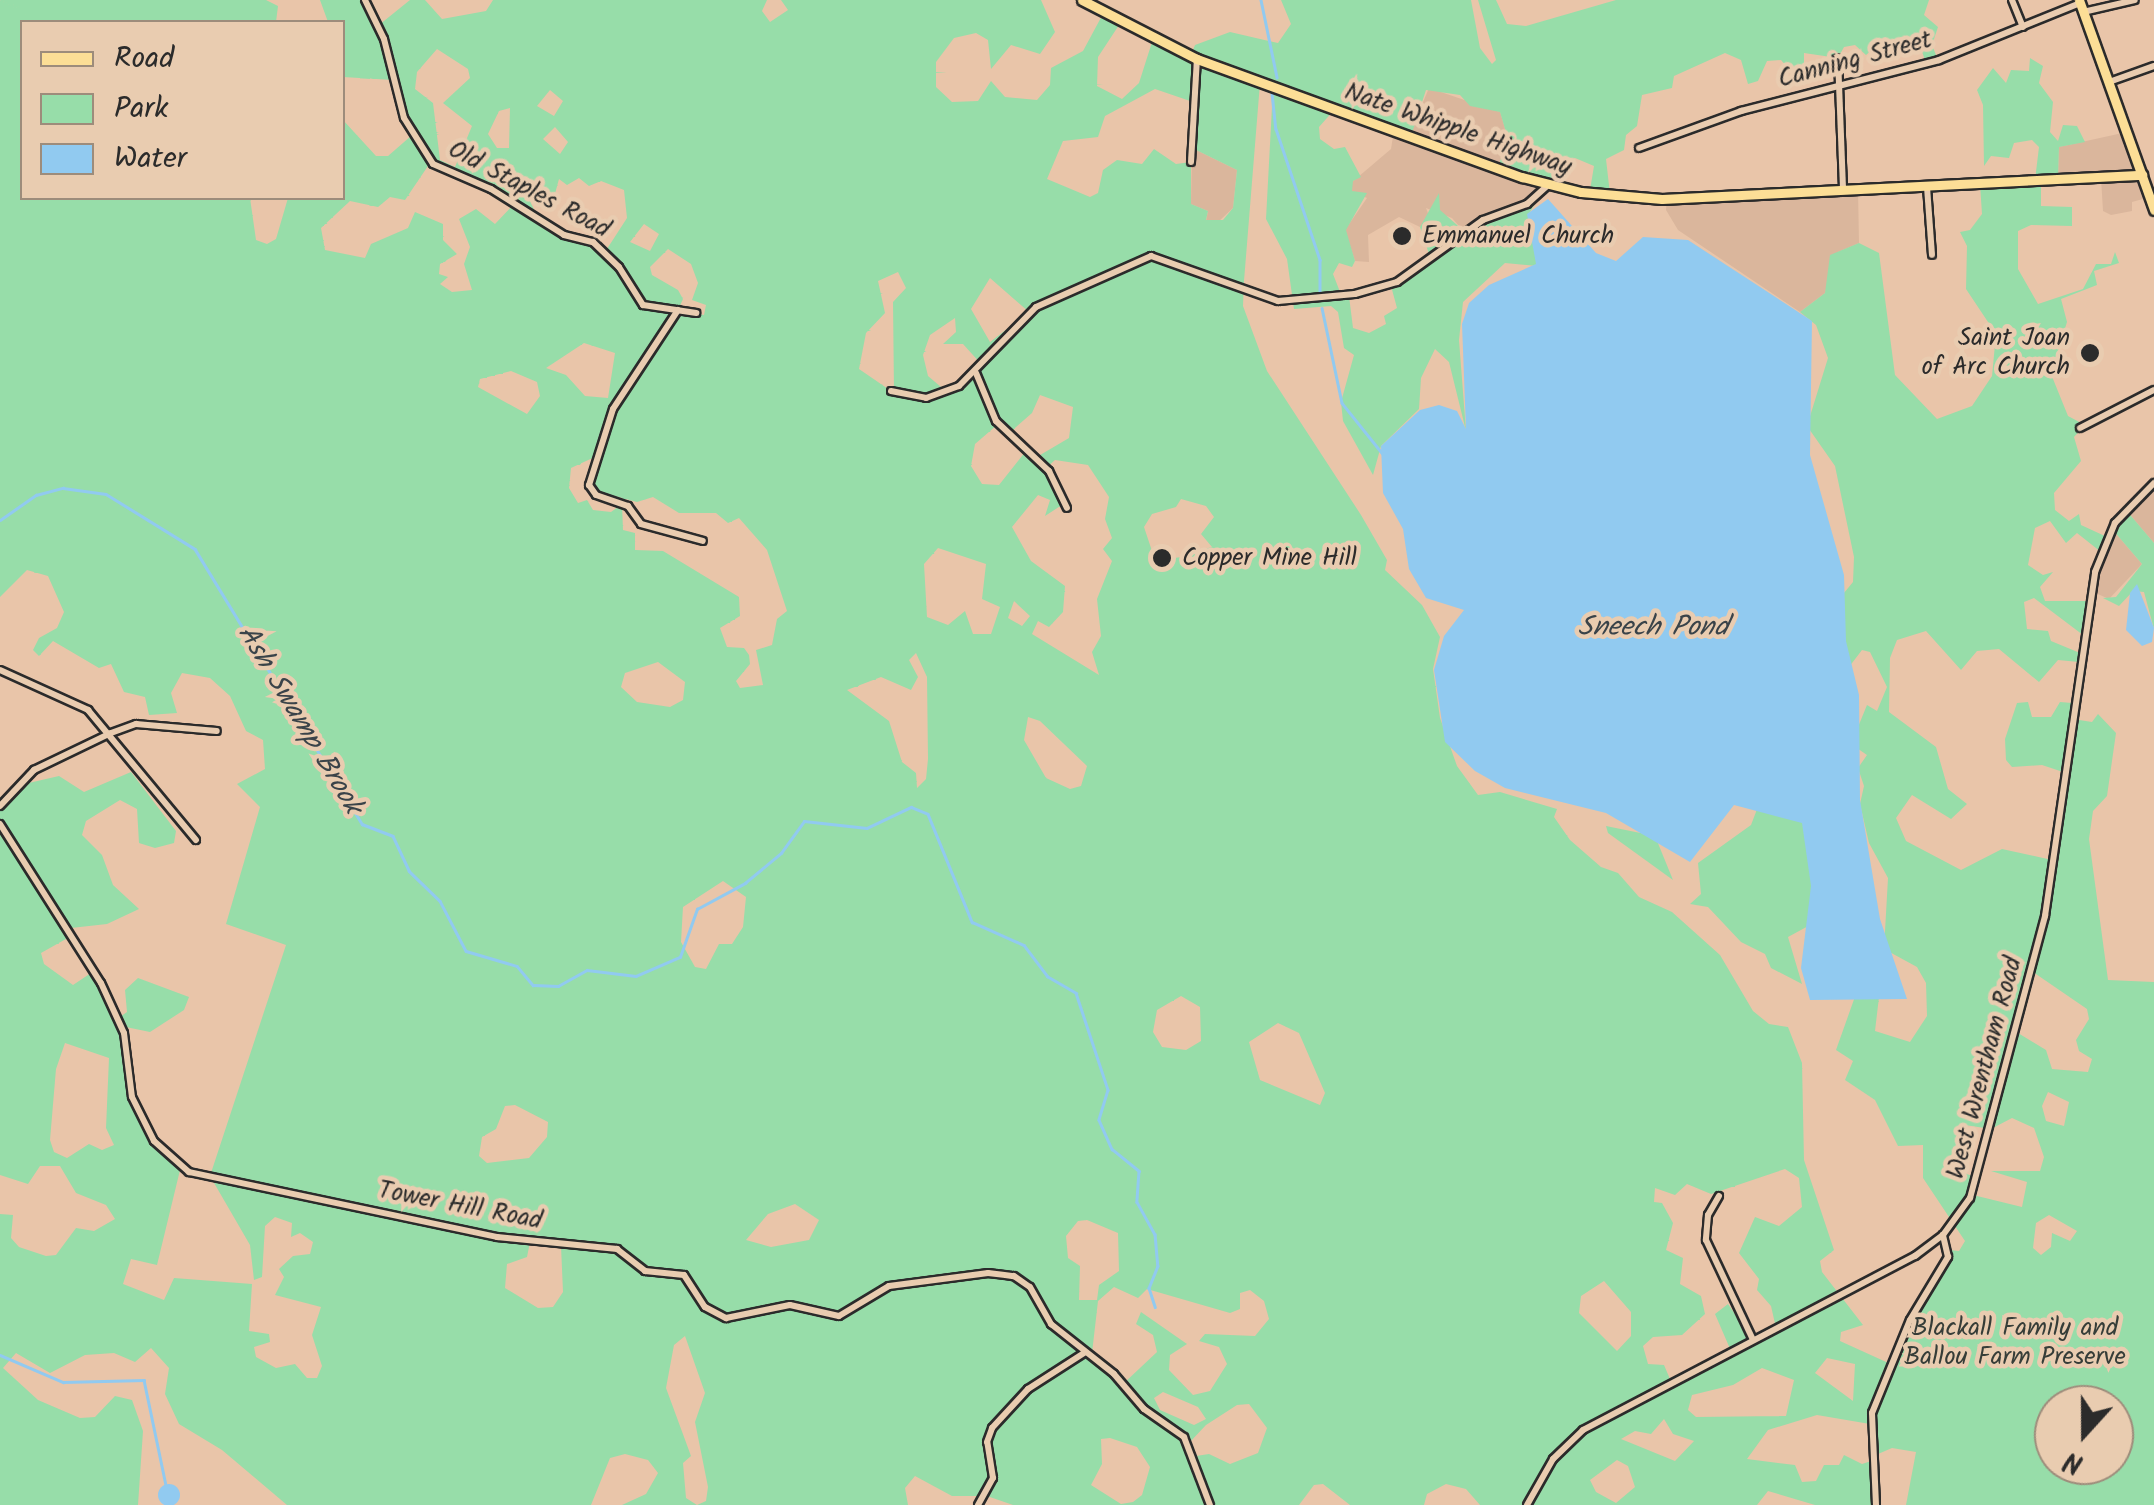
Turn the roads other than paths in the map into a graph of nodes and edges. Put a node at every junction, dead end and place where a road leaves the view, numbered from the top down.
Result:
1 (366, 0) edge
2 (1082, 0) edge
3 (2012, 0) edge
4 (2135, 0) edge
5 (2080, 5) edge
6 (2023, 27) junction
7 (1838, 58) dead end
8 (1197, 59) junction
9 (2154, 66) edge
10 (2108, 82) junction
11 (1839, 87) junction
12 (1640, 148) dead end
13 (2135, 157) junction
14 (1191, 162) dead end
15 (2142, 176) junction
16 (2121, 177) junction
17 (1548, 185) junction
18 (1928, 187) junction
19 (1843, 189) junction
20 (2154, 210) edge
21 (1932, 255) dead end
22 (679, 310) junction
23 (696, 313) dead end
24 (975, 372) junction
25 (2154, 390) edge
26 (891, 391) dead end
27 (2080, 428) dead end
28 (2154, 483) edge
29 (1067, 508) dead end
30 (703, 542) dead end
31 (0, 670) edge
32 (217, 731) dead end
33 (111, 732) junction
34 (0, 806) edge
35 (0, 824) edge
36 (196, 840) dead end
37 (1720, 1196) dead end
38 (1943, 1235) junction
39 (1753, 1340) junction
40 (1084, 1353) junction
41 (978, 1505) edge
42 (1210, 1505) edge
43 (1528, 1505) edge
44 (1876, 1505) edge

1 - 22 street, Old Staples Road
2 - 8 main road, Nate Whipple Highway
3 - 6 street
4 - 5 street, Canning Street
5 - 6 street, Canning Street
5 - 10 main road
6 - 11 street, Canning Street
7 - 11 street
8 - 14 street
8 - 17 main road, Nate Whipple Highway
9 - 10 street
10 - 13 main road
11 - 12 street, Canning Street
11 - 19 street
13 - 15 main road
13 - 16 main road
15 - 16 main road, Nate Whipple Highway
15 - 20 main road
16 - 18 main road, Nate Whipple Highway
17 - 19 main road, Nate Whipple Highway
17 - 24 street
18 - 19 main road, Nate Whipple Highway
18 - 21 street
22 - 23 street, Old Staples Road
22 - 30 street
24 - 26 street
24 - 29 street
25 - 27 street
28 - 38 street, West Wrentham Road
31 - 33 street
32 - 33 street
33 - 34 street
33 - 36 street
35 - 40 street, Tower Hill Road
37 - 39 street
38 - 39 street, West Wrentham Road
38 - 44 street
39 - 43 street, West Wrentham Road
40 - 41 street
40 - 42 street, Tower Hill Road

